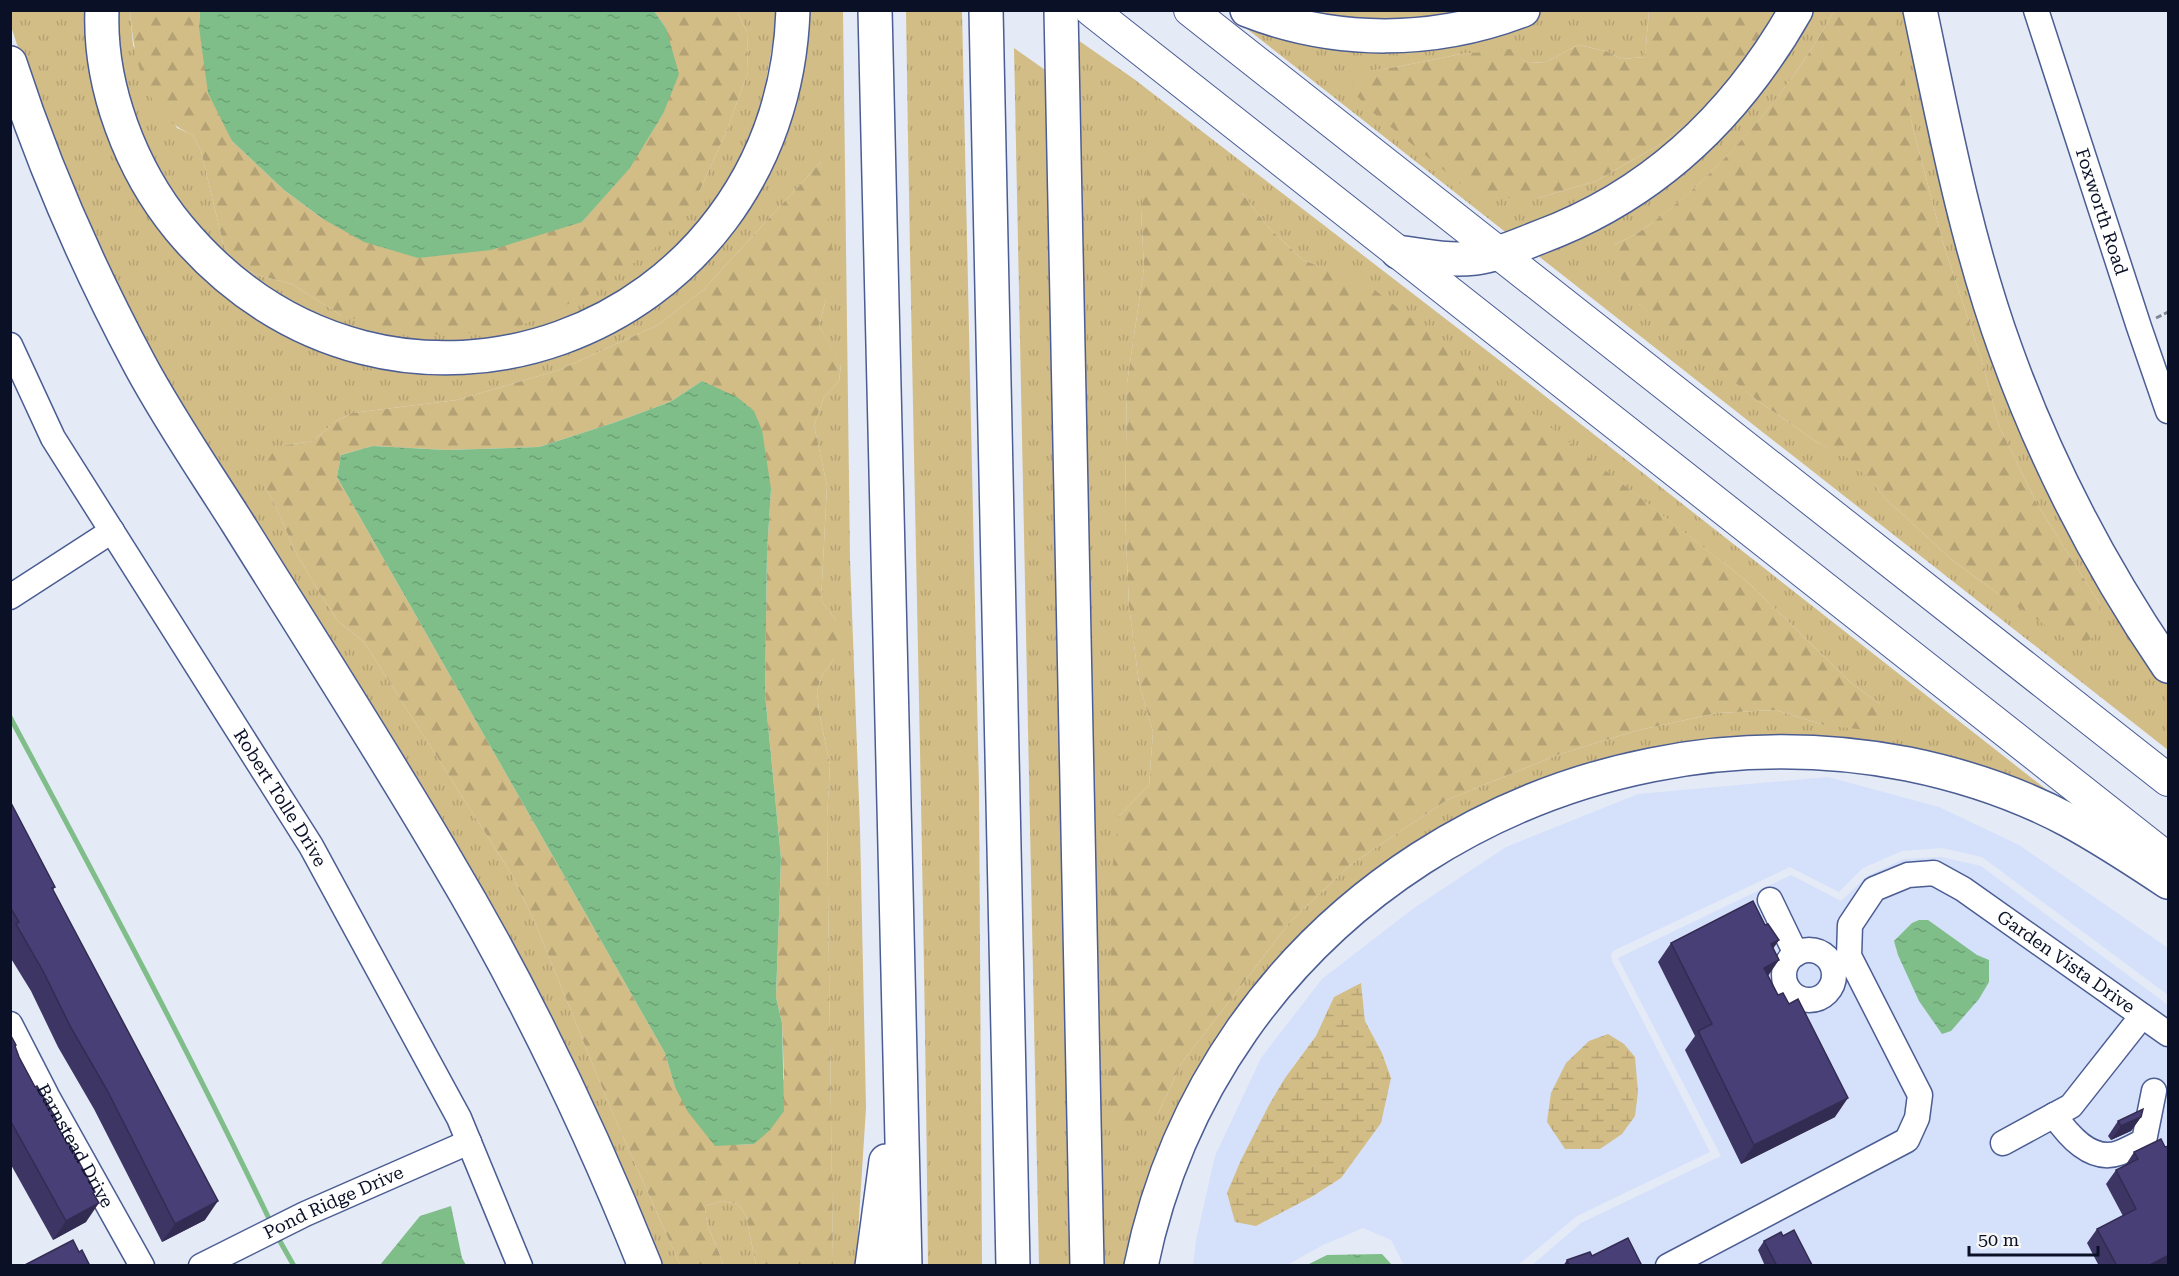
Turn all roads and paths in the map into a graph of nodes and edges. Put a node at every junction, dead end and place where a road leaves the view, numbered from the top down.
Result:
1 (102, 10) edge
2 (793, 10) edge
3 (875, 10) edge
4 (1061, 10) edge
5 (1090, 10) edge
6 (1190, 10) edge
7 (1247, 10) edge
8 (1523, 10) edge
9 (1796, 10) edge
10 (1920, 10) edge
11 (2036, 10) edge
12 (987, 23) edge
13 (10, 63) edge
14 (1398, 252) junction
15 (1497, 252) junction
16 (10, 345) edge
17 (2169, 411) edge
18 (112, 531) junction
19 (10, 597) edge
20 (2169, 666) edge
21 (2169, 780) edge
22 (2169, 859) edge
23 (2169, 882) edge
24 (1770, 900) dead end
25 (1796, 954) junction
26 (1840, 960) junction
27 (2142, 1016) junction
28 (10, 1024) edge
29 (2169, 1034) edge
30 (900, 1058) junction
31 (2154, 1091) dead end
32 (2054, 1115) junction
33 (469, 1142) junction
34 (2003, 1143) dead end
35 (142, 1266) edge
36 (201, 1266) edge
37 (520, 1266) edge
38 (645, 1266) edge
39 (872, 1266) edge
40 (904, 1266) edge
41 (1013, 1266) edge
42 (1087, 1266) edge
43 (1141, 1266) edge
44 (1668, 1266) edge

1 - 2 highway
3 - 30 highway
4 - 42 highway
5 - 14 main road
6 - 15 main road
7 - 8 highway
9 - 15 highway
10 - 20 highway
11 - 17 street, Foxworth Road
12 - 41 highway
13 - 38 highway
14 - 15 highway
14 - 22 main road
15 - 21 main road
16 - 18 street, Robert Tolle Drive
18 - 19 street
18 - 33 street, Robert Tolle Drive
23 - 43 highway
24 - 25 street
25 - 26 street
25 - 26 street
26 - 27 street, Garden Vista Drive
26 - 44 street
27 - 29 street, Garden Vista Drive
27 - 32 street
28 - 35 street, Barnstead Drive
30 - 39 highway
30 - 40 highway
31 - 32 street
32 - 34 street
33 - 36 street, Pond Ridge Drive
33 - 37 street, Robert Tolle Drive

